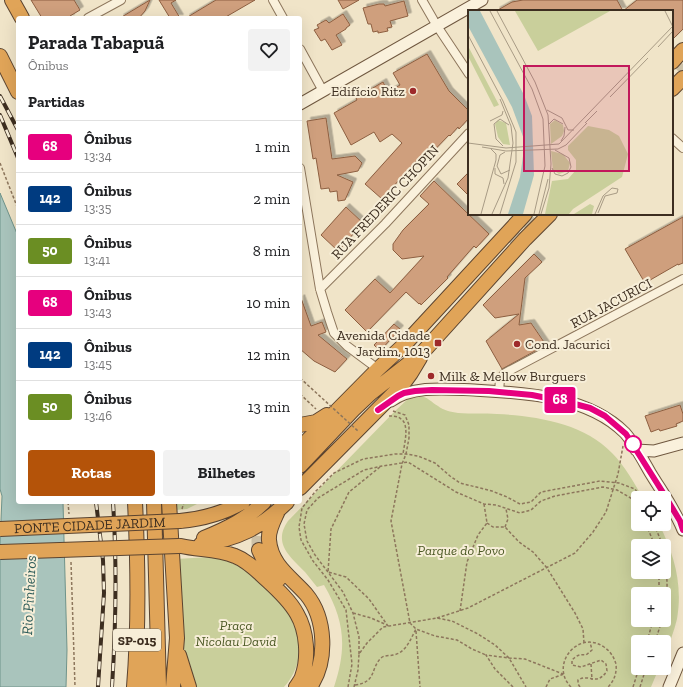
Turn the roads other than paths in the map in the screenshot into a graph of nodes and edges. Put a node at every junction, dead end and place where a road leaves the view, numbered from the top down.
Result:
1 (12, 0) edge
2 (121, 0) edge
3 (274, 0) edge
4 (422, 0) edge
5 (482, 0) edge
6 (99, 15) edge
7 (21, 16) edge
8 (282, 16) edge
9 (437, 26) junction
10 (683, 50) edge
11 (302, 53) edge
12 (0, 56) edge
13 (676, 71) edge
14 (468, 72) edge
15 (673, 84) edge
16 (16, 88) edge
17 (323, 91) junction
18 (302, 103) edge
19 (468, 133) edge
20 (673, 139) edge
21 (683, 148) edge
22 (302, 180) edge
23 (524, 215) edge
24 (545, 215) edge
25 (549, 215) edge
26 (525, 239) junction
27 (510, 243) tunnel mouth
28 (683, 279) edge
29 (320, 289) junction
30 (422, 353) junction
31 (378, 369) junction
32 (500, 392) junction
33 (338, 410) junction
34 (384, 410) junction
35 (302, 425) edge
36 (683, 443) edge
37 (302, 446) edge
38 (636, 450) junction
39 (302, 453) edge
40 (302, 464) edge
41 (302, 474) edge
42 (302, 486) edge
43 (135, 504) edge
44 (154, 504) edge
45 (169, 504) edge
46 (221, 504) edge
47 (240, 504) edge
48 (275, 505) edge
49 (198, 520) junction
50 (0, 529) edge
51 (683, 530) edge
52 (180, 546) junction
53 (259, 550) tunnel mouth
54 (0, 552) edge
55 (137, 592) junction
56 (177, 638) junction
57 (683, 653) edge
58 (134, 687) edge
59 (145, 687) edge
60 (159, 687) edge
61 (173, 687) edge
62 (189, 687) edge
63 (296, 687) edge
64 (307, 687) edge
65 (310, 687) edge
66 (669, 687) edge

1 - 7 highway
2 - 6 street
3 - 8 street
4 - 9 street
5 - 9 street
9 - 14 street
9 - 17 street
10 - 13 highway
11 - 17 street
12 - 16 highway
13 - 15 highway
17 - 18 street
19 - 29 street, RUA FREDERIC CHOPIN
20 - 21 street
22 - 29 street
23 - 31 highway
24 - 26 highway
25 - 26 highway
26 - 30 highway
27 - 39 highway
28 - 32 street, RUA JACURICI
29 - 31 street
30 - 34 highway
30 - 40 highway
30 - 41 highway
31 - 33 highway
32 - 34 street
32 - 38 street
33 - 35 highway
33 - 37 highway
34 - 42 highway
36 - 38 street
38 - 51 street
43 - 55 highway, SP-015
44 - 60 highway
45 - 56 highway
46 - 49 highway
47 - 49 highway, PONTE CIDADE JARDIM
48 - 52 highway
48 - 65 highway
49 - 50 highway, PONTE CIDADE JARDIM, bridge
52 - 54 highway, PONTE CIDADE JARDIM, bridge
52 - 63 highway
53 - 64 highway
55 - 58 highway, SP-015
55 - 59 highway
56 - 61 highway
56 - 62 highway
57 - 66 street

